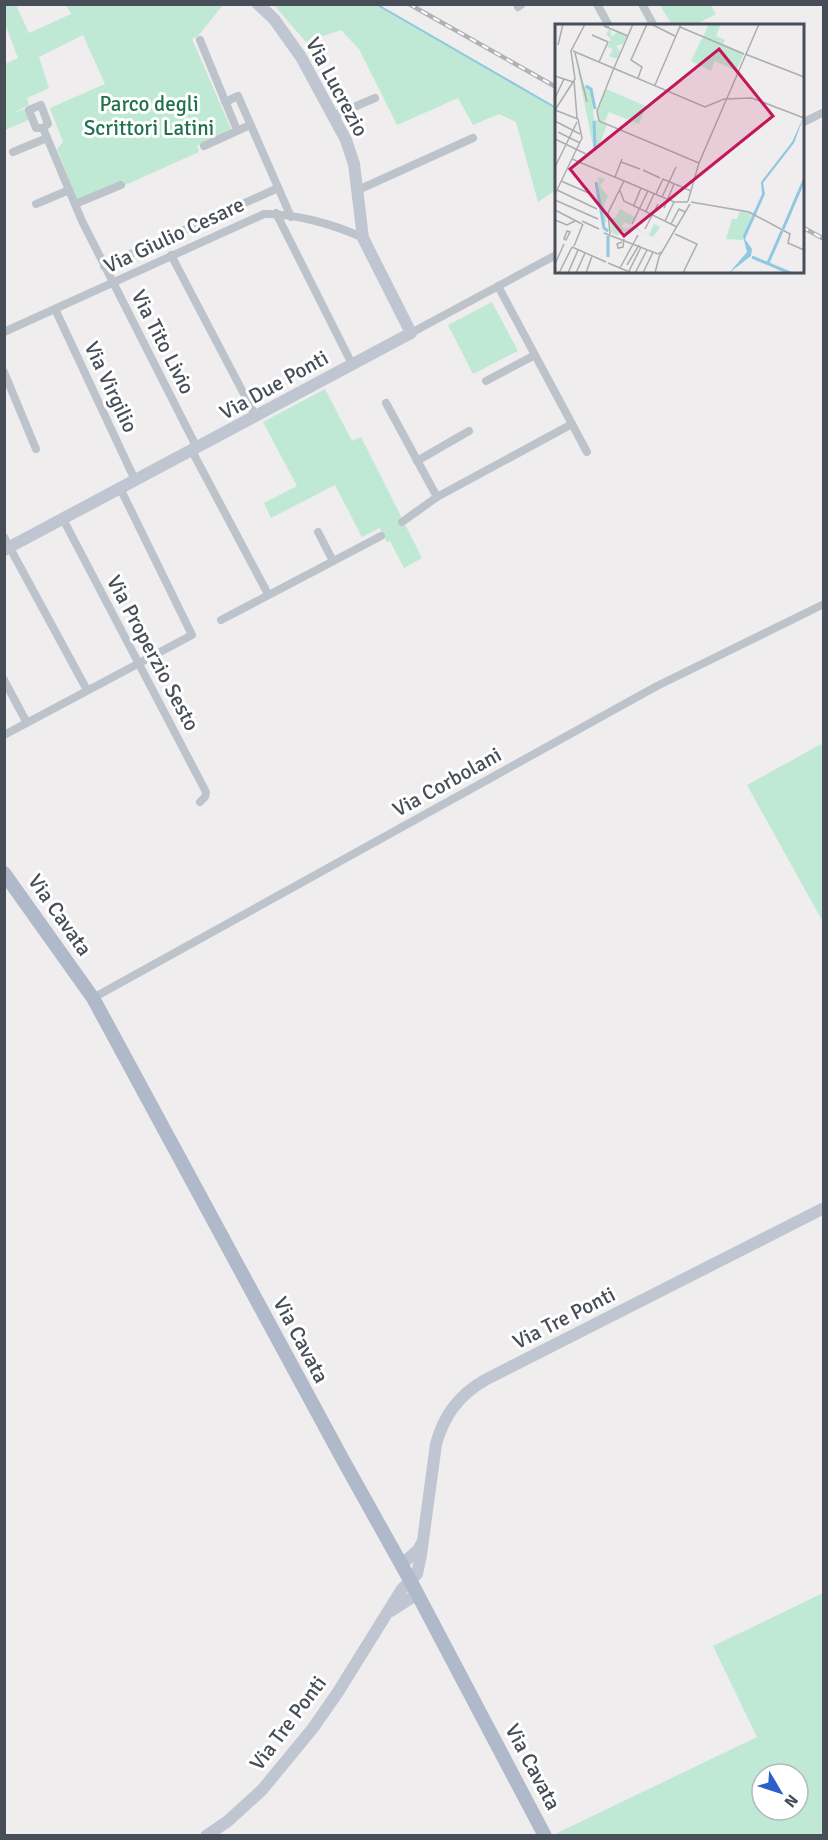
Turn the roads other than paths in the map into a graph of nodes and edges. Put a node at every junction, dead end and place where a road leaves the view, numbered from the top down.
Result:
1 (258, 4) edge
2 (597, 4) edge
3 (642, 4) edge
4 (608, 24) edge
5 (653, 24) edge
6 (200, 40) dead end
7 (375, 98) dead end
8 (225, 102) junction
9 (824, 112) edge
10 (333, 116) junction
11 (804, 122) edge
12 (250, 125) junction
13 (43, 128) dead end
14 (237, 130) junction
15 (47, 138) junction
16 (473, 138) dead end
17 (204, 146) dead end
18 (13, 152) dead end
19 (121, 185) dead end
20 (278, 188) junction
21 (69, 190) junction
22 (357, 190) junction
23 (36, 204) dead end
24 (75, 204) junction
25 (276, 213) junction
26 (291, 216) junction
27 (363, 238) junction
28 (171, 255) junction
29 (555, 256) edge
30 (104, 266) junction
31 (113, 283) junction
32 (498, 286) junction
33 (55, 309) junction
34 (4, 332) edge
35 (411, 333) junction
36 (535, 355) junction
37 (352, 364) junction
38 (4, 372) edge
39 (486, 381) dead end
40 (386, 403) dead end
41 (256, 417) junction
42 (572, 424) junction
43 (469, 431) dead end
44 (36, 448) dead end
45 (195, 450) junction
46 (587, 452) dead end
47 (417, 461) junction
48 (135, 480) junction
49 (120, 488) junction
50 (437, 496) junction
51 (63, 519) junction
52 (402, 522) dead end
53 (318, 532) dead end
54 (381, 537) dead end
55 (6, 544) edge
56 (333, 561) junction
57 (268, 594) junction
58 (824, 604) edge
59 (221, 620) dead end
60 (138, 664) junction
61 (4, 680) edge
62 (87, 690) junction
63 (27, 723) junction
64 (4, 735) edge
65 (200, 802) dead end
66 (4, 873) edge
67 (93, 998) junction
68 (824, 1208) edge
69 (423, 1542) junction
70 (402, 1564) junction
71 (410, 1580) junction
72 (417, 1594) junction
73 (383, 1618) junction
74 (206, 1836) edge
75 (545, 1836) edge

1 - 10 street, Via Lucrezio
2 - 4 street
3 - 5 street
6 - 8 street
7 - 10 street
8 - 12 street
8 - 14 street
9 - 11 street
10 - 22 street, Via Lucrezio
12 - 14 street
12 - 20 street
13 - 15 street, Via Tito Livio
14 - 17 street
15 - 18 street
15 - 21 street, Via Tito Livio
16 - 22 street
19 - 24 street
20 - 26 street
20 - 30 street, Via Giulio Cesare
21 - 23 street
21 - 24 street, Via Tito Livio
22 - 27 street, Via Lucrezio
24 - 30 street, Via Tito Livio
25 - 26 street, Via Giulio Cesare
25 - 28 street, Via Giulio Cesare
25 - 37 street
26 - 27 street, Via Giulio Cesare
27 - 35 street, Via Lucrezio
28 - 31 street, Via Giulio Cesare
28 - 41 street
29 - 32 street, Via Due Ponti
30 - 31 street, Via Tito Livio
31 - 33 street, Via Giulio Cesare
31 - 45 street, Via Tito Livio
32 - 35 street, Via Due Ponti
32 - 36 street
33 - 34 street, Via Giulio Cesare
33 - 48 street, Via Virgilio
35 - 37 street, Via Due Ponti
36 - 39 street
36 - 42 street
37 - 41 street, Via Due Ponti
38 - 44 street
40 - 47 street
41 - 45 street, Via Due Ponti
42 - 46 street
42 - 50 street
43 - 47 street
45 - 48 street, Via Due Ponti
45 - 57 street, Via Tito Livio
47 - 50 street
48 - 49 street, Via Due Ponti
49 - 51 street, Via Due Ponti
49 - 60 street
50 - 52 street
51 - 55 street, Via Due Ponti
51 - 60 street, Via Properzio Sesto
53 - 56 street
54 - 56 street
55 - 62 street
56 - 57 street
57 - 59 street
58 - 67 street, Via Corbolani
60 - 62 street
60 - 65 street, Via Properzio Sesto
61 - 63 street
62 - 63 street
63 - 64 street
66 - 67 main road, Via Cavata
67 - 70 main road, Via Cavata
68 - 69 street, Via Tre Ponti
69 - 70 street
69 - 71 street, Via Tre Ponti
70 - 71 main road, Via Cavata
71 - 72 main road, Via Cavata
71 - 73 street, Via Tre Ponti
72 - 73 street, Via Tre Ponti
72 - 75 main road, Via Cavata
73 - 74 street, Via Tre Ponti

